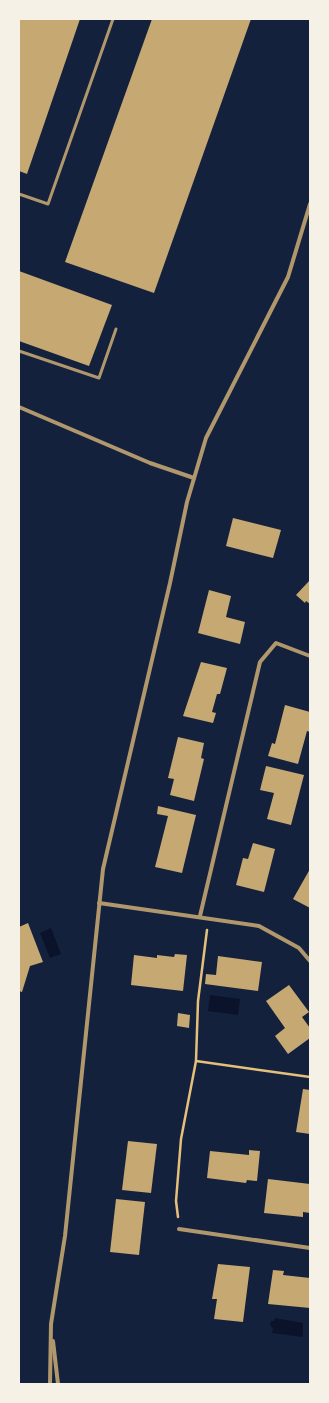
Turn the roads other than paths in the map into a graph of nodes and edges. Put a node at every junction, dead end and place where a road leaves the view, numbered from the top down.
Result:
1 (113, 19) edge
2 (19, 194) edge
3 (310, 204) edge
4 (116, 329) dead end
5 (19, 351) edge
6 (19, 407) edge
7 (194, 478) junction
8 (310, 656) edge
9 (99, 903) junction
10 (200, 916) junction
11 (310, 961) edge
12 (179, 1230) road end
13 (310, 1248) edge
14 (51, 1324) junction
15 (50, 1384) edge
16 (58, 1384) edge

1 - 2 lane
3 - 7 street
4 - 5 lane
6 - 7 street
7 - 9 street
8 - 10 street
9 - 10 street
9 - 14 street
10 - 11 street
12 - 13 street
14 - 15 street
14 - 16 street

